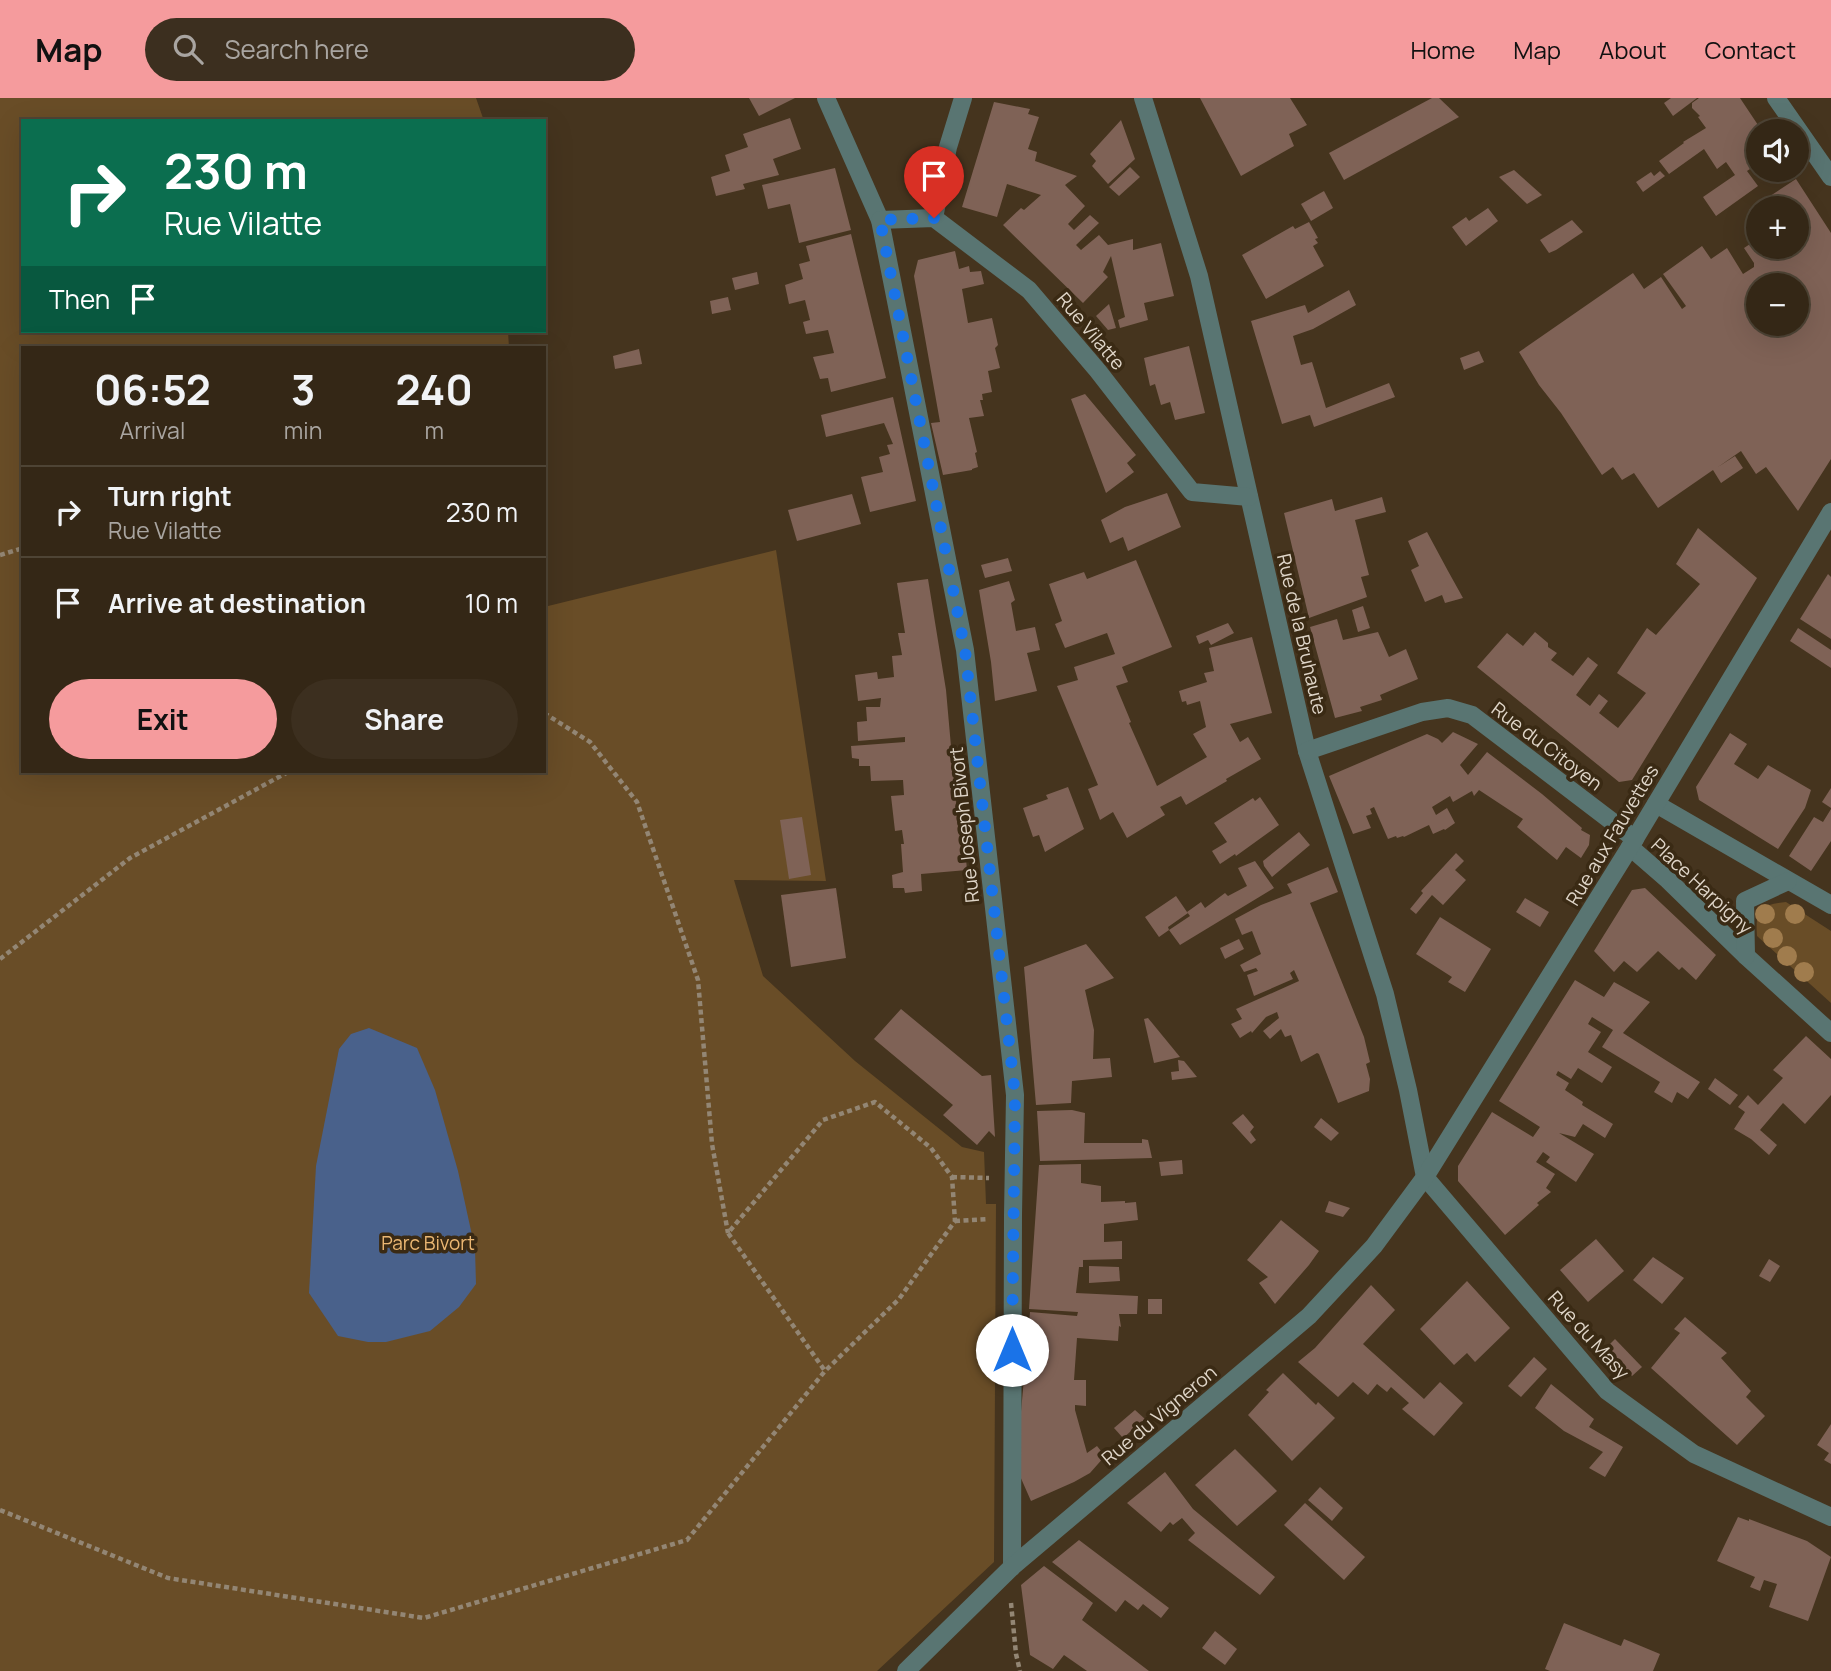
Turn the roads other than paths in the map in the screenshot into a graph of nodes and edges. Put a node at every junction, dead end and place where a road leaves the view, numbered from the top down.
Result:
1 (826, 98) edge
2 (964, 98) edge
3 (1143, 98) edge
4 (1776, 98) edge
5 (1831, 177) edge
6 (934, 218) junction
7 (880, 220) junction
8 (1249, 497) junction
9 (1831, 512) edge
10 (1307, 751) junction
11 (1656, 804) junction
12 (1632, 843) junction
13 (1788, 881) junction
14 (1831, 905) edge
15 (1746, 956) junction
16 (1831, 1033) edge
17 (1425, 1177) junction
18 (1831, 1517) edge
19 (1010, 1569) junction
20 (906, 1671) edge

1 - 7 street, Rue Joseph Bivort
2 - 6 street
3 - 8 street, Rue de la Bruhaute
4 - 5 street
6 - 7 street
6 - 8 street, Rue Vilatte
7 - 19 street, Rue Joseph Bivort
8 - 10 street, Rue de la Bruhaute
9 - 11 street, Rue aux Fauvettes
10 - 12 street, Rue du Citoyen
10 - 17 street, Rue de la Bruhaute
11 - 12 street, Rue aux Fauvettes
11 - 13 street, Place Harpigny
12 - 15 street, Place Harpigny
12 - 17 street, Rue aux Fauvettes
13 - 14 street, Place Harpigny
13 - 15 street, Place Harpigny
15 - 16 street, Place Harpigny
17 - 18 street, Rue du Masy
17 - 19 street, Rue du Vigneron
19 - 20 street, Rue du Vigneron

